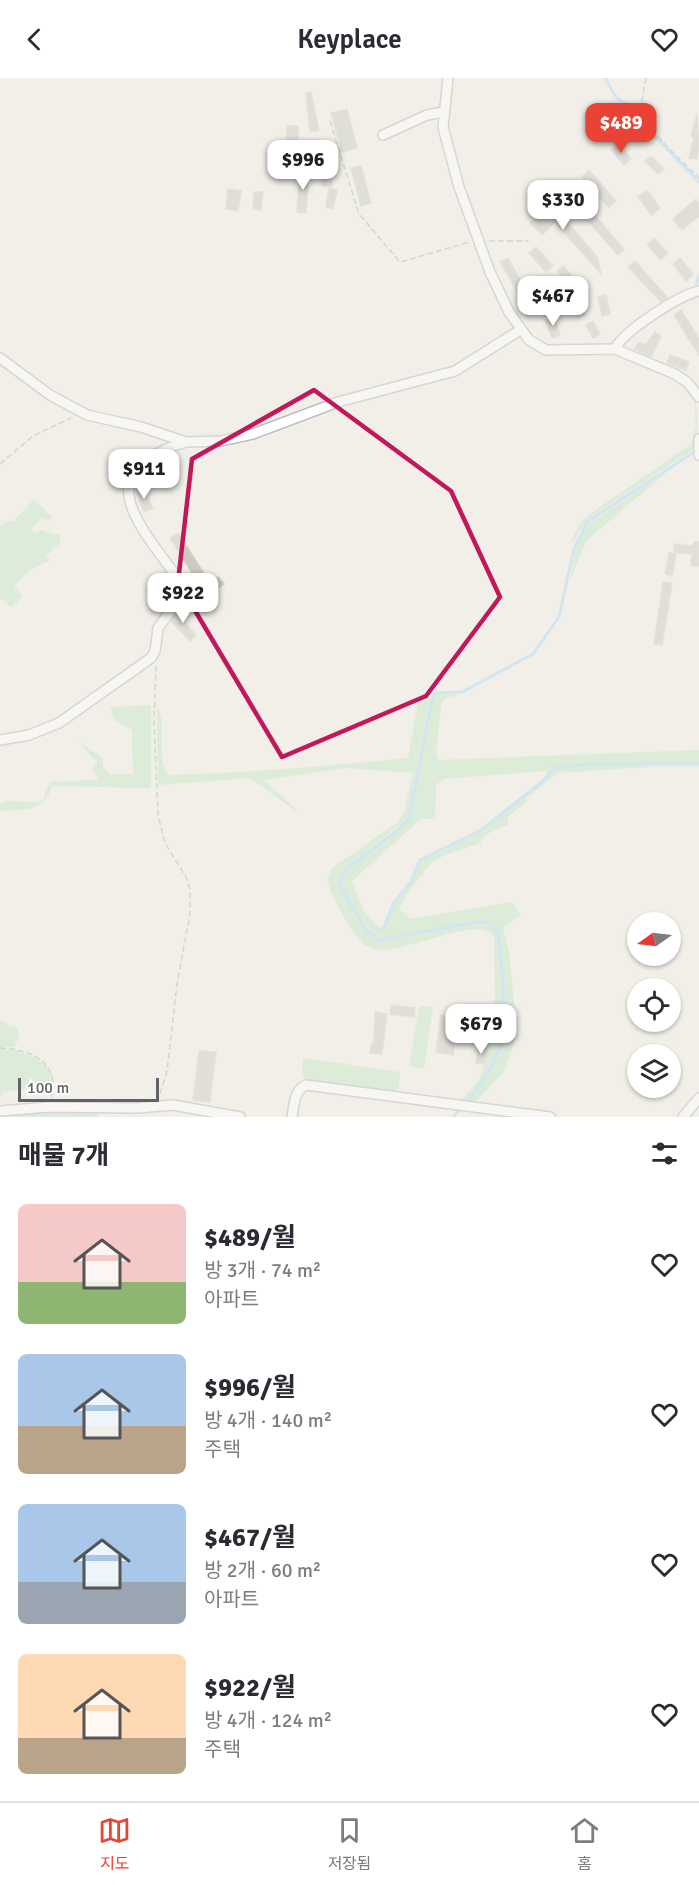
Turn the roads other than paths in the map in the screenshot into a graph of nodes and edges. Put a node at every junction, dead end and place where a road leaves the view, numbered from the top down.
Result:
1 (448, 78) edge
2 (443, 112) junction
3 (383, 135) dead end
4 (699, 291) edge
5 (520, 330) junction
6 (615, 349) junction
7 (0, 358) edge
8 (699, 398) edge
9 (699, 439) edge
10 (186, 442) junction
11 (699, 455) edge
12 (0, 740) edge
13 (699, 1098) edge
14 (0, 1112) edge
15 (240, 1117) edge
16 (292, 1117) edge
17 (550, 1117) edge
18 (683, 1117) edge

1 - 2 street
2 - 3 street
2 - 5 street
4 - 6 street
5 - 6 street
5 - 10 street
6 - 8 street
7 - 10 street
9 - 11 street
10 - 12 street
13 - 18 street
14 - 15 street
16 - 17 street

